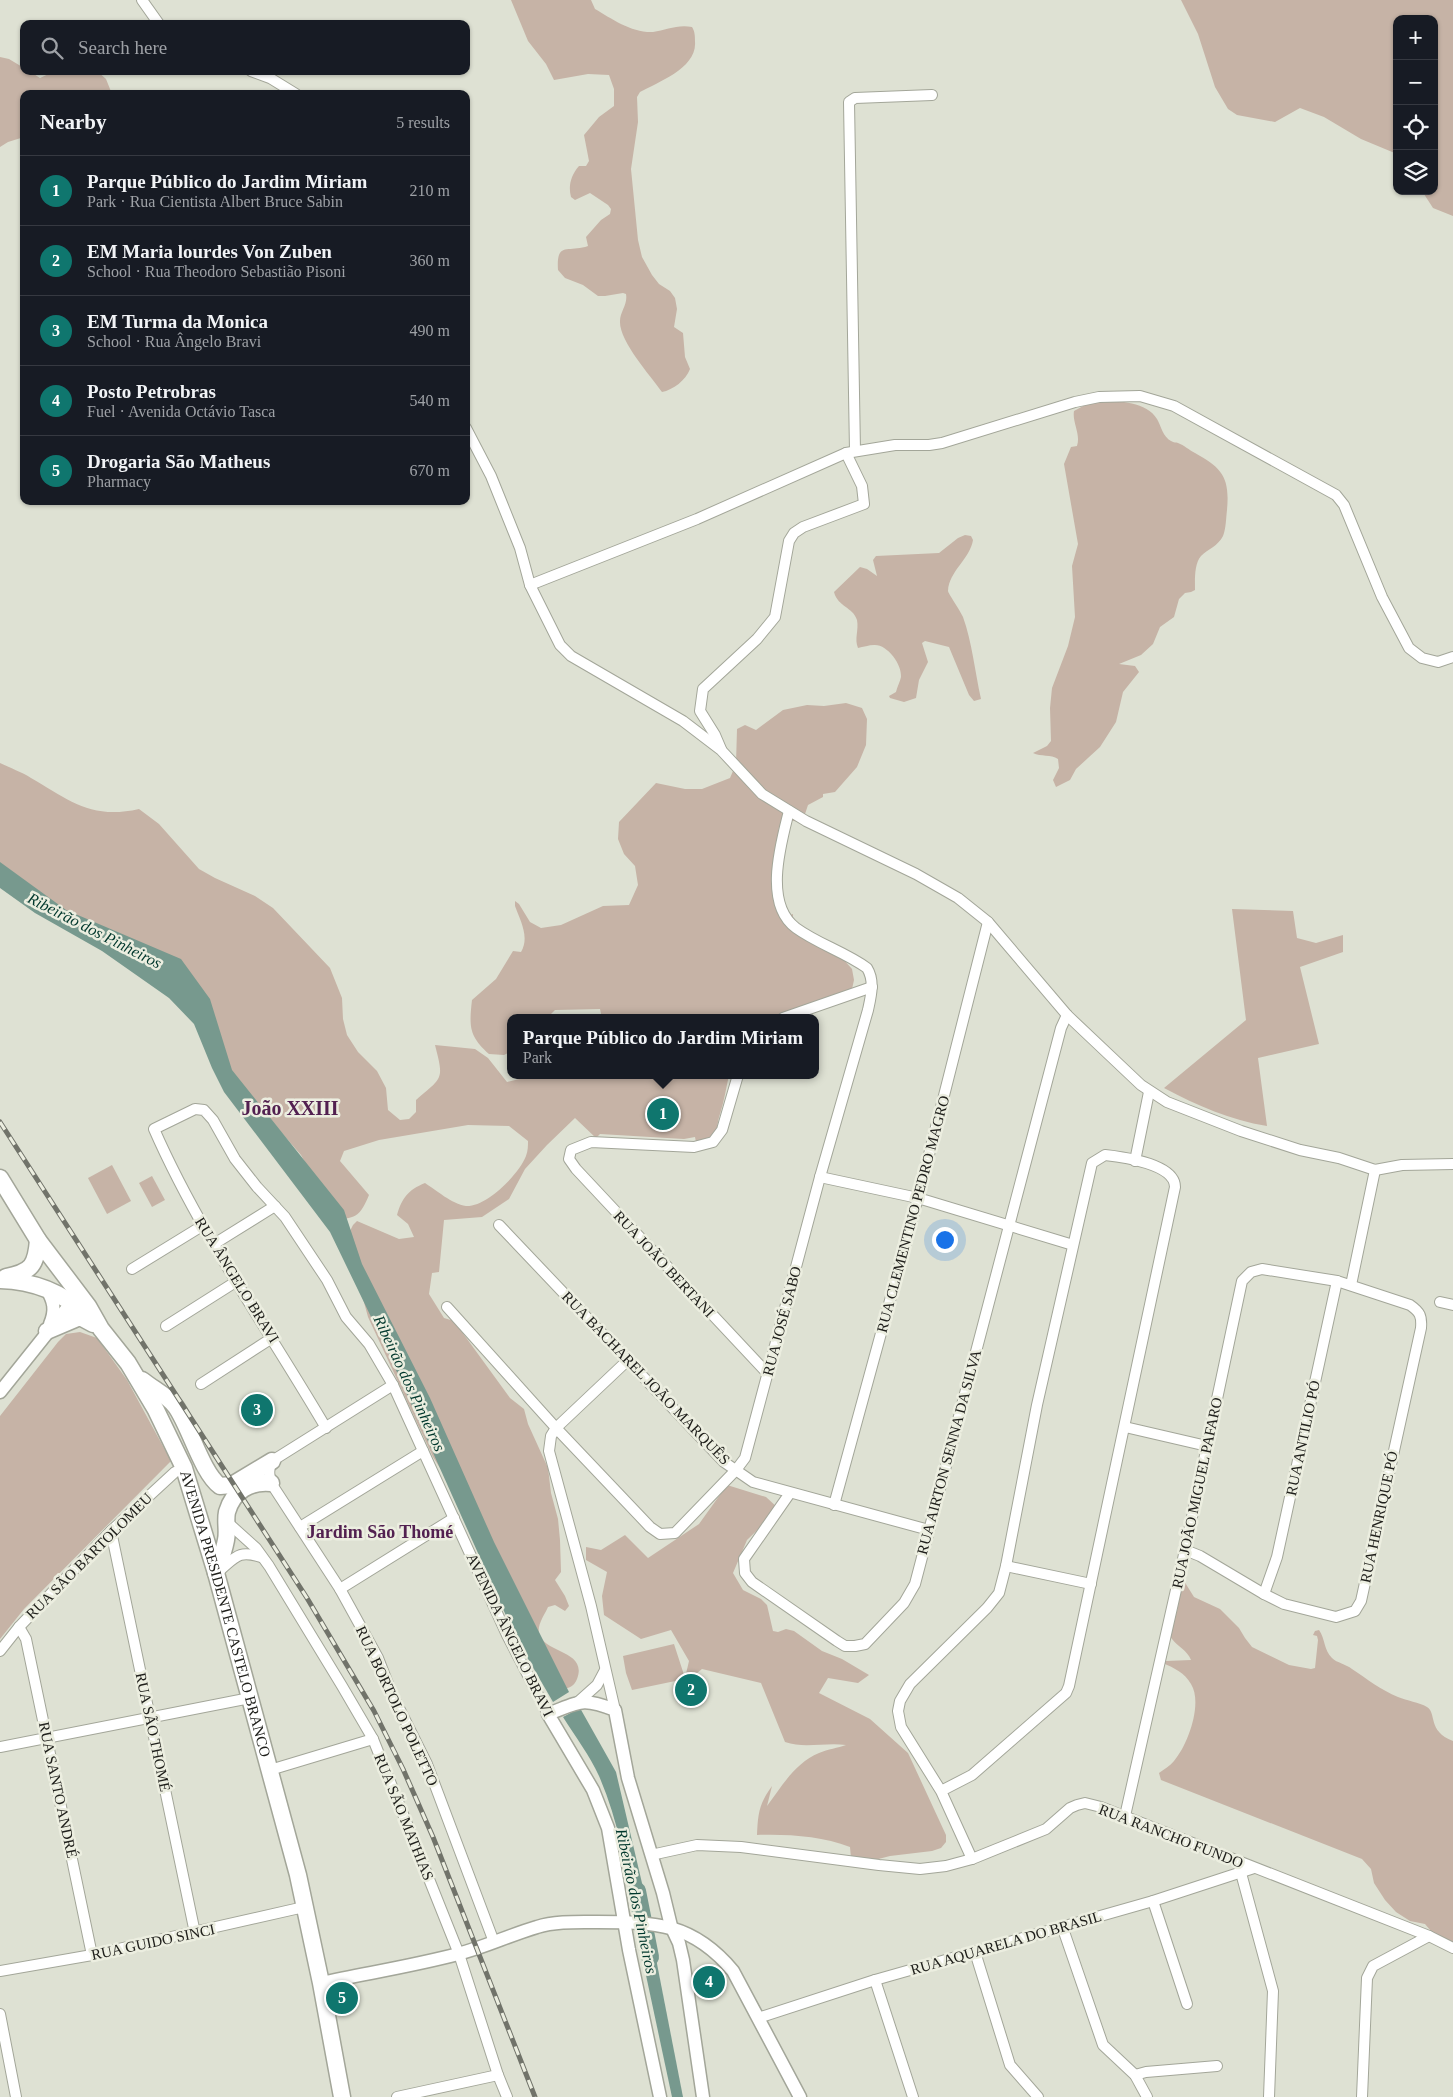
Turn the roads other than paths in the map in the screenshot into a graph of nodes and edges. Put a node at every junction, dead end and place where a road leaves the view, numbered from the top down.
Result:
1 (142, 0) edge
2 (156, 20) edge
3 (262, 75) edge
4 (290, 90) edge
5 (932, 95) dead end
6 (470, 436) edge
7 (850, 452) junction
8 (530, 584) junction
9 (1453, 657) edge
10 (721, 750) junction
11 (789, 811) junction
12 (988, 922) junction
13 (872, 987) junction
14 (795, 1014) edge
15 (1068, 1015) junction
16 (737, 1079) edge
17 (1149, 1092) junction
18 (204, 1110) joint
19 (1135, 1161) junction
20 (1453, 1164) edge
21 (1375, 1170) junction
22 (820, 1177) junction
23 (0, 1178) edge
24 (918, 1198) junction
25 (275, 1206) junction
26 (499, 1224) dead end
27 (202, 1226) junction
28 (1009, 1226) junction
29 (38, 1240) junction
30 (214, 1244) junction
31 (1073, 1245) junction
32 (132, 1269) dead end
33 (0, 1279) edge
34 (236, 1281) junction
35 (1337, 1281) junction
36 (1351, 1285) junction
37 (46, 1288) junction
38 (72, 1302) junction
39 (1440, 1302) dead end
40 (1453, 1305) edge
41 (88, 1306) junction
42 (447, 1307) dead end
43 (166, 1326) dead end
44 (101, 1329) junction
45 (48, 1331) junction
46 (272, 1338) junction
47 (628, 1360) junction
48 (768, 1374) junction
49 (136, 1376) junction
50 (201, 1384) dead end
51 (393, 1385) junction
52 (0, 1392) edge
53 (1125, 1427) junction
54 (326, 1428) junction
55 (556, 1428) junction
56 (1207, 1446) junction
57 (423, 1451) junction
58 (272, 1461) junction
59 (184, 1468) junction
60 (736, 1470) junction
61 (271, 1484) junction
62 (790, 1493) junction
63 (834, 1505) junction
64 (454, 1518) junction
65 (226, 1522) junction
66 (300, 1527) junction
67 (929, 1530) junction
68 (111, 1531) junction
69 (1185, 1550) junction
70 (261, 1557) junction
71 (1006, 1566) junction
72 (216, 1573) junction
73 (1091, 1584) junction
74 (340, 1589) junction
75 (1264, 1594) junction
76 (19, 1626) junction
77 (0, 1651) edge
78 (605, 1670) junction
79 (250, 1698) junction
80 (578, 1702) junction
81 (615, 1710) junction
82 (554, 1712) junction
83 (150, 1719) junction
84 (48, 1738) junction
85 (373, 1739) junction
86 (0, 1747) edge
87 (270, 1770) junction
88 (940, 1791) junction
89 (1125, 1816) junction
90 (651, 1855) junction
91 (972, 1859) junction
92 (1254, 1868) junction
93 (1241, 1873) junction
94 (1153, 1901) junction
95 (304, 1908) junction
96 (630, 1922) junction
97 (671, 1926) junction
98 (1062, 1926) junction
99 (195, 1933) junction
100 (1428, 1936) junction
101 (494, 1942) junction
102 (1453, 1948) edge
103 (974, 1952) junction
104 (459, 1954) junction
105 (92, 1955) junction
106 (0, 1971) edge
107 (875, 1980) junction
108 (321, 1983) junction
109 (1187, 2004) dead end
110 (0, 2014) edge
111 (758, 2018) junction
112 (1217, 2066) dead end
113 (498, 2075) junction
114 (1135, 2075) junction
115 (16, 2097) edge
116 (342, 2097) edge
117 (397, 2097) edge
118 (507, 2097) edge
119 (660, 2097) edge
120 (703, 2097) edge
121 (800, 2097) edge
122 (913, 2097) edge
123 (1038, 2097) edge
124 (1147, 2097) edge
125 (1269, 2097) edge
126 (1362, 2097) edge

1 - 2 street
3 - 4 street
5 - 7 street
6 - 8 street
7 - 8 street
7 - 9 street
7 - 10 street
8 - 10 street
10 - 11 street
11 - 12 street
11 - 13 street
12 - 15 street
12 - 24 street, RUA CLEMENTINO PEDRO MAGRO
13 - 14 street
13 - 22 street, RUA JOSÉ SABO
15 - 17 street
15 - 28 street, RUA AIRTON SENNA DA SILVA
16 - 48 street, RUA JOÃO BERTANI
17 - 19 street
17 - 21 street
18 - 25 street, AVENIDA ÂNGELO BRAVI
18 - 27 street, RUA ÂNGELO BRAVI
19 - 31 street
19 - 53 street
20 - 21 street
21 - 36 street
22 - 24 street
22 - 48 street, RUA JOSÉ SABO
23 - 29 main road, AVENIDA PRESIDENTE CASTELO BRANCO
24 - 28 street
24 - 63 street, RUA CLEMENTINO PEDRO MAGRO
25 - 30 street
25 - 51 street, AVENIDA ÂNGELO BRAVI
26 - 47 street, RUA BACHAREL JOÃO MARQUÊS
27 - 30 street, RUA ÂNGELO BRAVI
27 - 32 street
28 - 31 street
28 - 67 street, RUA AIRTON SENNA DA SILVA
29 - 33 main road
29 - 41 main road, AVENIDA PRESIDENTE CASTELO BRANCO
30 - 34 street, RUA ÂNGELO BRAVI
31 - 71 street
33 - 37 main road
34 - 43 street
34 - 46 street, RUA ÂNGELO BRAVI
35 - 36 street, RUA JOÃO MIGUEL PAFARO
35 - 56 street, RUA JOÃO MIGUEL PAFARO
35 - 75 street, RUA ANTILIO PÓ
36 - 75 street, RUA HENRIQUE PÓ
37 - 38 main road
37 - 45 street
38 - 41 main road
38 - 44 main road
38 - 45 street
39 - 40 street
41 - 44 main road, AVENIDA PRESIDENTE CASTELO BRANCO
42 - 55 street, RUA JOSÉ SABO
44 - 45 main road
44 - 49 main road, AVENIDA PRESIDENTE CASTELO BRANCO
45 - 52 street
46 - 50 street
46 - 54 street, RUA ÂNGELO BRAVI
47 - 55 street
47 - 60 street, RUA BACHAREL JOÃO MARQUÊS
48 - 60 street, RUA JOSÉ SABO
49 - 58 main road
49 - 59 main road, AVENIDA PRESIDENTE CASTELO BRANCO
51 - 54 street
51 - 57 street, AVENIDA ÂNGELO BRAVI
53 - 56 street
53 - 73 street
54 - 58 street
55 - 60 street, RUA JOSÉ SABO
55 - 78 street
56 - 69 street, RUA JOÃO MIGUEL PAFARO
57 - 64 street, AVENIDA ÂNGELO BRAVI
57 - 66 street
58 - 61 street
59 - 68 street, RUA SÃO BARTOLOMEU
59 - 72 main road, AVENIDA PRESIDENTE CASTELO BRANCO
60 - 62 street, RUA BACHAREL JOÃO MARQUÊS
61 - 65 main road
61 - 66 street, RUA BORTOLO POLETTO
62 - 63 street, RUA BACHAREL JOÃO MARQUÊS
62 - 67 street, RUA AIRTON SENNA DA SILVA
63 - 67 street, RUA BACHAREL JOÃO MARQUÊS
64 - 74 street
64 - 82 street, AVENIDA ÂNGELO BRAVI
65 - 70 street, RUA SÃO MATHIAS
65 - 72 main road
66 - 74 street, RUA BORTOLO POLETTO
68 - 76 street, RUA SÃO BARTOLOMEU
68 - 83 street, RUA SÃO THOMÉ
69 - 75 street, RUA HENRIQUE PÓ
69 - 89 street, RUA JOÃO MIGUEL PAFARO
70 - 72 street
70 - 85 street, RUA SÃO MATHIAS
71 - 73 street
71 - 88 street
72 - 79 main road, AVENIDA PRESIDENTE CASTELO BRANCO
73 - 88 street
74 - 101 street, RUA BORTOLO POLETTO
76 - 77 street, RUA SÃO BARTOLOMEU
76 - 84 street, RUA SANTO ANDRÉ
78 - 80 street
78 - 81 street
79 - 83 street
79 - 87 main road, AVENIDA PRESIDENTE CASTELO BRANCO
80 - 81 street
80 - 82 street
81 - 90 street
82 - 96 street, AVENIDA ÂNGELO BRAVI
83 - 84 street
83 - 99 street, RUA SÃO THOMÉ
84 - 86 street
84 - 105 street, RUA SANTO ANDRÉ
85 - 87 street
85 - 104 street, RUA SÃO MATHIAS
87 - 95 main road, AVENIDA PRESIDENTE CASTELO BRANCO
88 - 91 street
89 - 91 street, RUA RANCHO FUNDO
89 - 92 street, RUA RANCHO FUNDO
90 - 91 street, RUA RANCHO FUNDO
90 - 97 street
92 - 93 street, RUA AQUARELA DO BRASIL
92 - 100 street, RUA RANCHO FUNDO
93 - 94 street, RUA AQUARELA DO BRASIL
93 - 125 street
94 - 98 street, RUA AQUARELA DO BRASIL
94 - 109 street
95 - 99 street, RUA GUIDO SINCI
95 - 108 main road, AVENIDA PRESIDENTE CASTELO BRANCO
96 - 97 street
96 - 101 street
96 - 119 street, AVENIDA ÂNGELO BRAVI
97 - 111 street
97 - 120 street
98 - 103 street, RUA AQUARELA DO BRASIL
98 - 114 street
99 - 105 street, RUA GUIDO SINCI
100 - 102 street, RUA RANCHO FUNDO
100 - 126 street
101 - 104 street
103 - 107 street, RUA AQUARELA DO BRASIL
103 - 123 street
104 - 108 street
104 - 113 street, RUA SÃO MATHIAS
105 - 106 street, RUA GUIDO SINCI
107 - 111 street, RUA AQUARELA DO BRASIL
107 - 122 street
108 - 116 main road, AVENIDA PRESIDENTE CASTELO BRANCO
110 - 115 street
111 - 121 street
112 - 114 street
113 - 117 street
113 - 118 street, RUA SÃO MATHIAS
114 - 124 street

